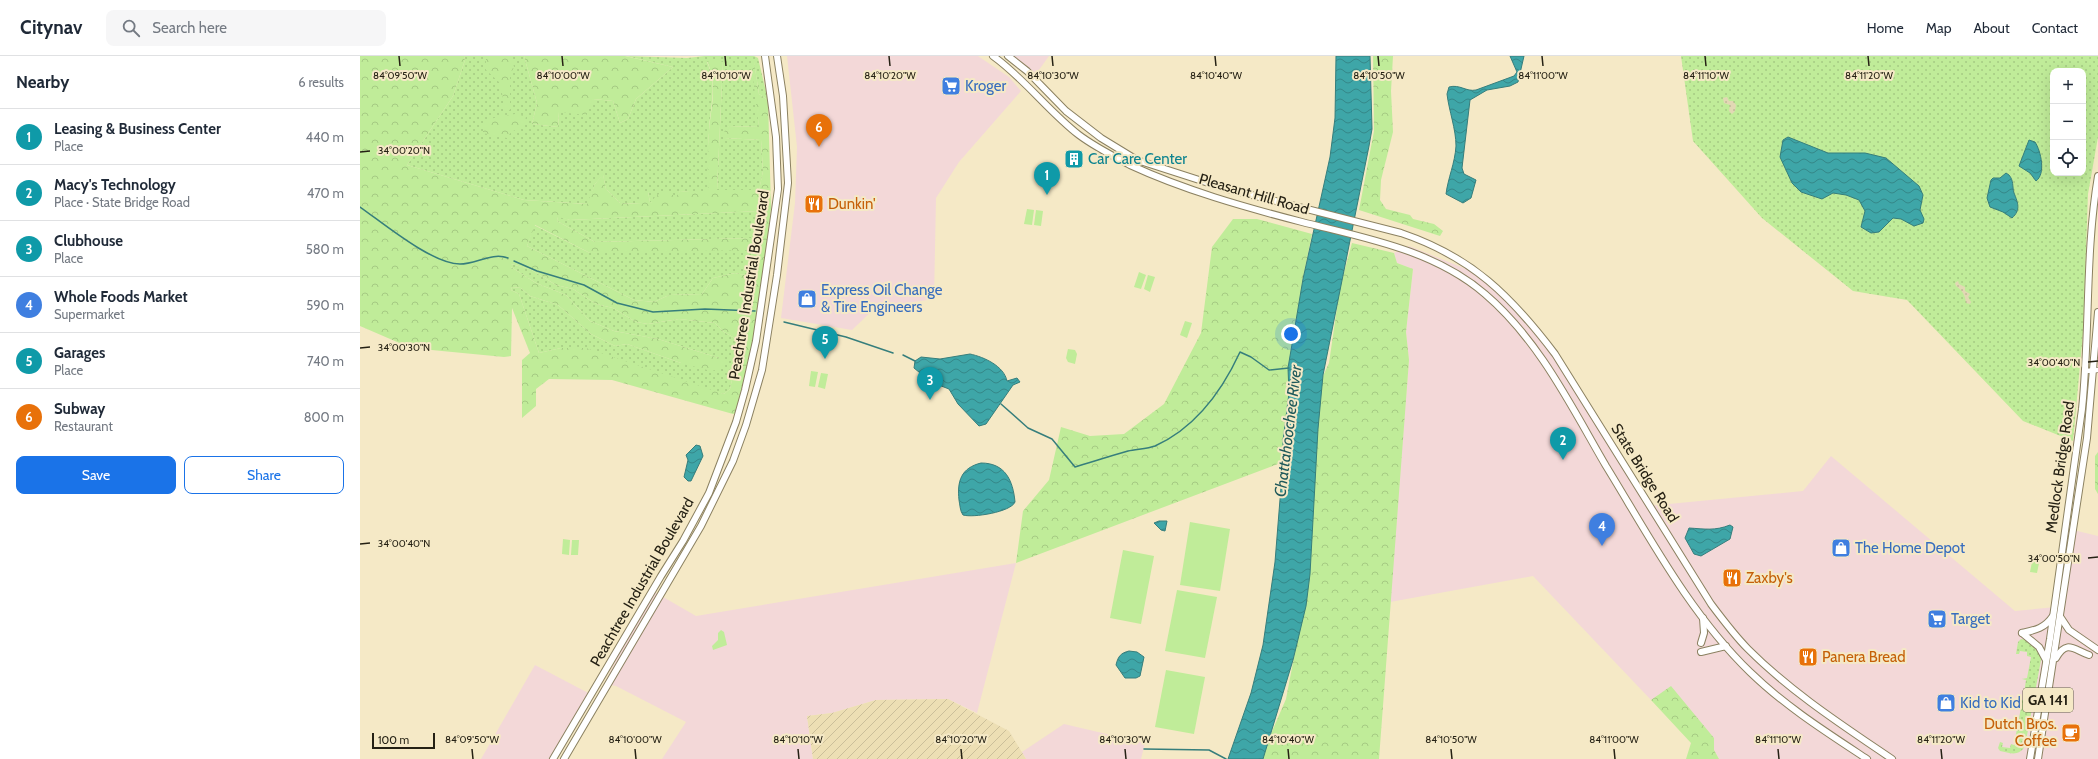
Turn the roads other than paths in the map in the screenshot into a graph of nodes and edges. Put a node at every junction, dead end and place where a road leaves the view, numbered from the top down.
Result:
1 (764, 56) edge
2 (777, 56) edge
3 (993, 56) edge
4 (1008, 56) edge
5 (1078, 134) junction
6 (1137, 160) junction
7 (2098, 176) edge
8 (1366, 224) joint
9 (1358, 235) joint
10 (2098, 312) edge
11 (2086, 371) junction
12 (2097, 372) edge
13 (1702, 614) junction
14 (2053, 616) junction
15 (2061, 617) junction
16 (1701, 643) dead end
17 (1726, 646) junction
18 (2098, 650) edge
19 (1701, 652) dead end
20 (2089, 655) dead end
21 (2054, 661) junction
22 (2046, 662) junction
23 (553, 759) edge
24 (564, 759) edge
25 (1867, 759) edge
26 (1892, 759) edge
27 (2030, 759) edge
28 (2038, 759) edge

1 - 23 highway, Peachtree Industrial Boulevard
2 - 24 highway, Peachtree Industrial Boulevard
3 - 5 highway, Pleasant Hill Road
4 - 6 highway, Pleasant Hill Road
5 - 6 highway
5 - 9 highway, Pleasant Hill Road
6 - 8 highway, Pleasant Hill Road
7 - 11 highway, Medlock Bridge Road / GA 141
8 - 26 highway, State Bridge Road
9 - 13 highway, State Bridge Road
10 - 12 highway, Medlock Bridge Road / GA 141
11 - 12 main road
11 - 14 highway, Medlock Bridge Road / GA 141
12 - 15 highway, Medlock Bridge Road / GA 141
13 - 16 highway
13 - 17 highway, State Bridge Road
14 - 22 highway, Medlock Bridge Road / GA 141
14 - 22 highway
15 - 18 highway
15 - 21 highway, Medlock Bridge Road / GA 141
17 - 19 highway
17 - 25 highway, State Bridge Road
20 - 21 highway
21 - 28 highway, Medlock Bridge Road / GA 141
22 - 27 highway, Medlock Bridge Road / GA 141

